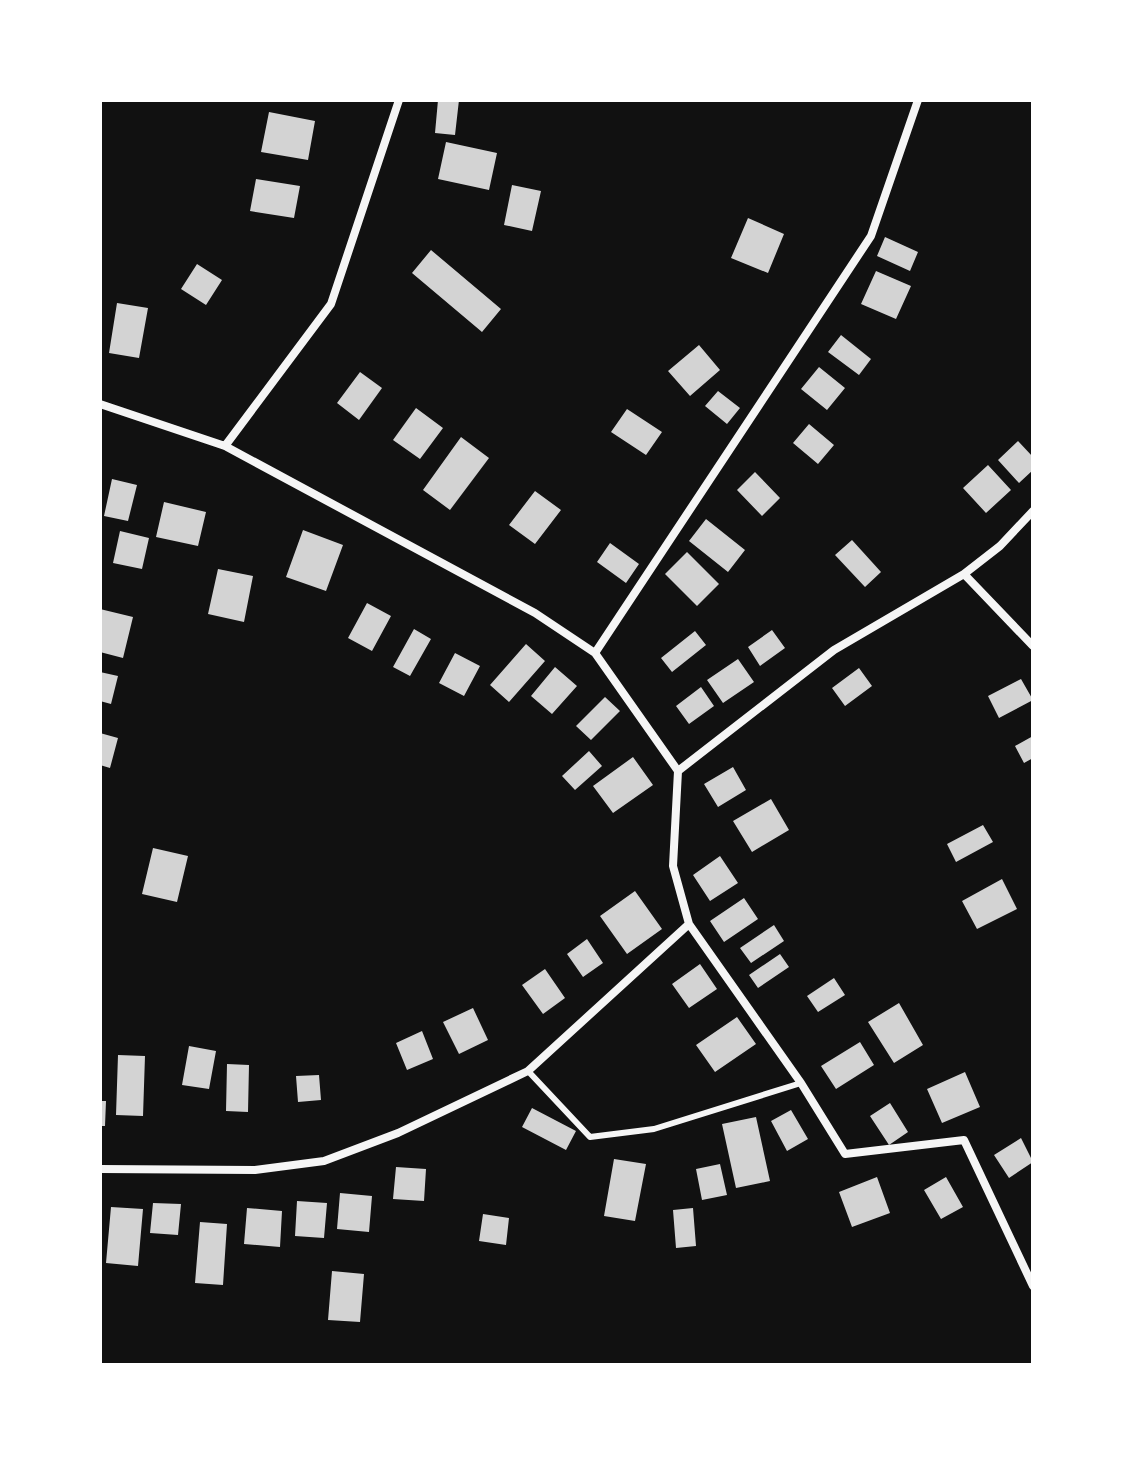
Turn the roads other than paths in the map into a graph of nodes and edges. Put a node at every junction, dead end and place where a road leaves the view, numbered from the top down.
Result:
1 (399, 100) edge
2 (918, 100) edge
3 (100, 404) edge
4 (225, 446) junction
5 (1033, 511) edge
6 (964, 574) junction
7 (1033, 646) edge
8 (595, 653) junction
9 (678, 771) junction
10 (689, 924) junction
11 (528, 1071) junction
12 (801, 1083) junction
13 (100, 1169) edge
14 (1033, 1286) edge

1 - 4 street
2 - 8 street
3 - 4 street
4 - 8 street
5 - 6 street
6 - 7 street
6 - 9 street
8 - 9 street
9 - 10 street
10 - 11 street
10 - 12 street
11 - 12 lane
11 - 13 street
12 - 14 street

